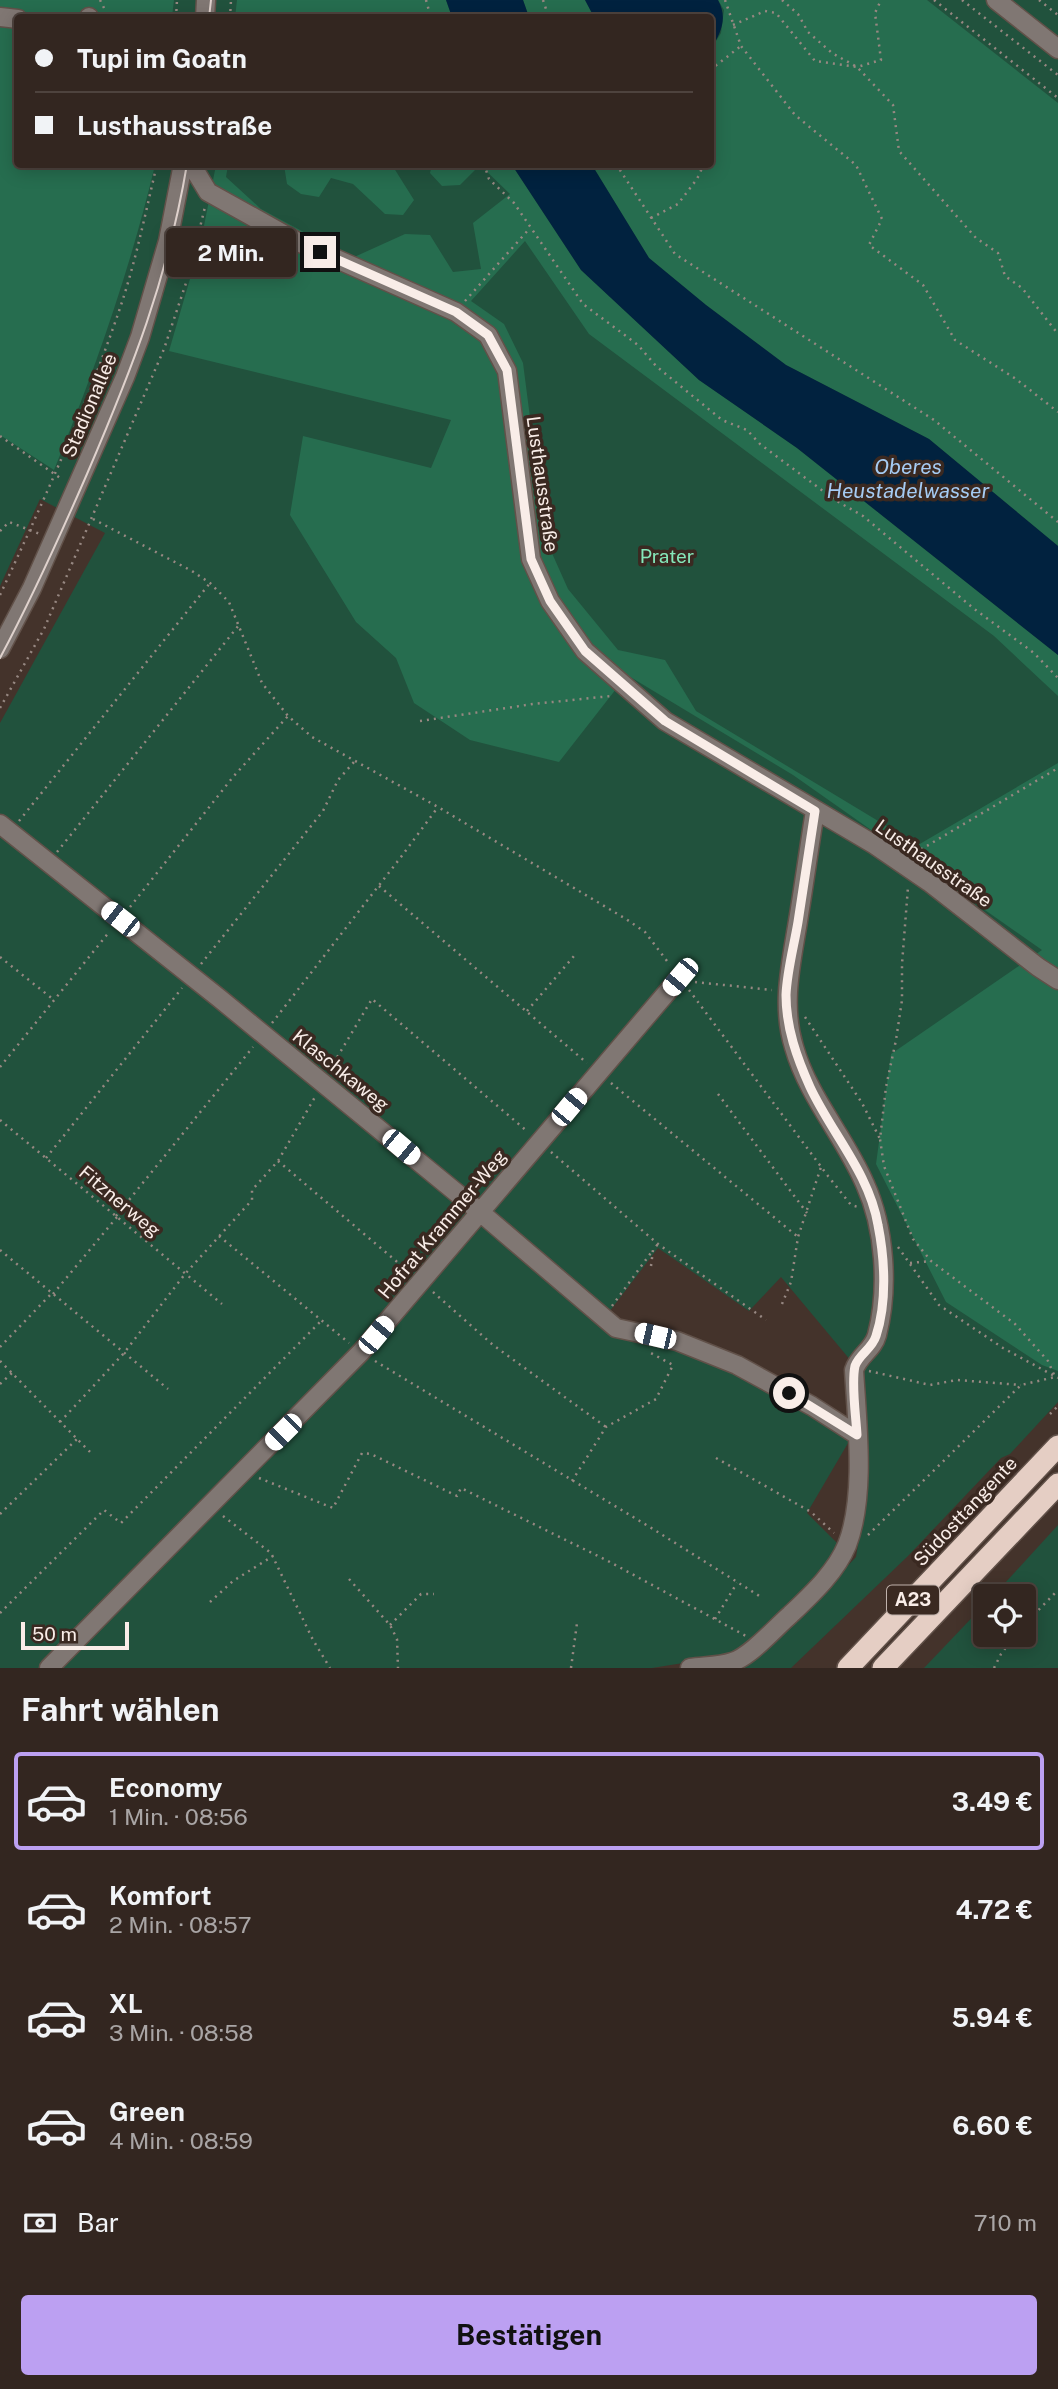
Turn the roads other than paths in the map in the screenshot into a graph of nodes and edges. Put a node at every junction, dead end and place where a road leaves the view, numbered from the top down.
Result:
1 (996, 0) edge
2 (1058, 49) edge
3 (182, 168) edge
4 (193, 168) edge
5 (0, 649) edge
6 (815, 811) junction
7 (5, 828) edge
8 (680, 977) road end
9 (1058, 980) edge
10 (480, 1212) junction
11 (857, 1435) junction
12 (1058, 1447) edge
13 (1058, 1484) edge
14 (48, 1668) edge
15 (690, 1668) edge
16 (848, 1668) edge
17 (883, 1668) edge

1 - 2 street
3 - 5 street, Stadionallee
4 - 6 street, Lusthausstraße
6 - 9 street, Lusthausstraße
6 - 11 street
7 - 10 street, Klaschkaweg
8 - 10 street, Hofrat Krammer-Weg
10 - 11 street, Klaschkaweg
10 - 14 street, Hofrat Krammer-Weg
11 - 15 street
12 - 16 highway, Südosttangente / A23
13 - 17 highway, A23

